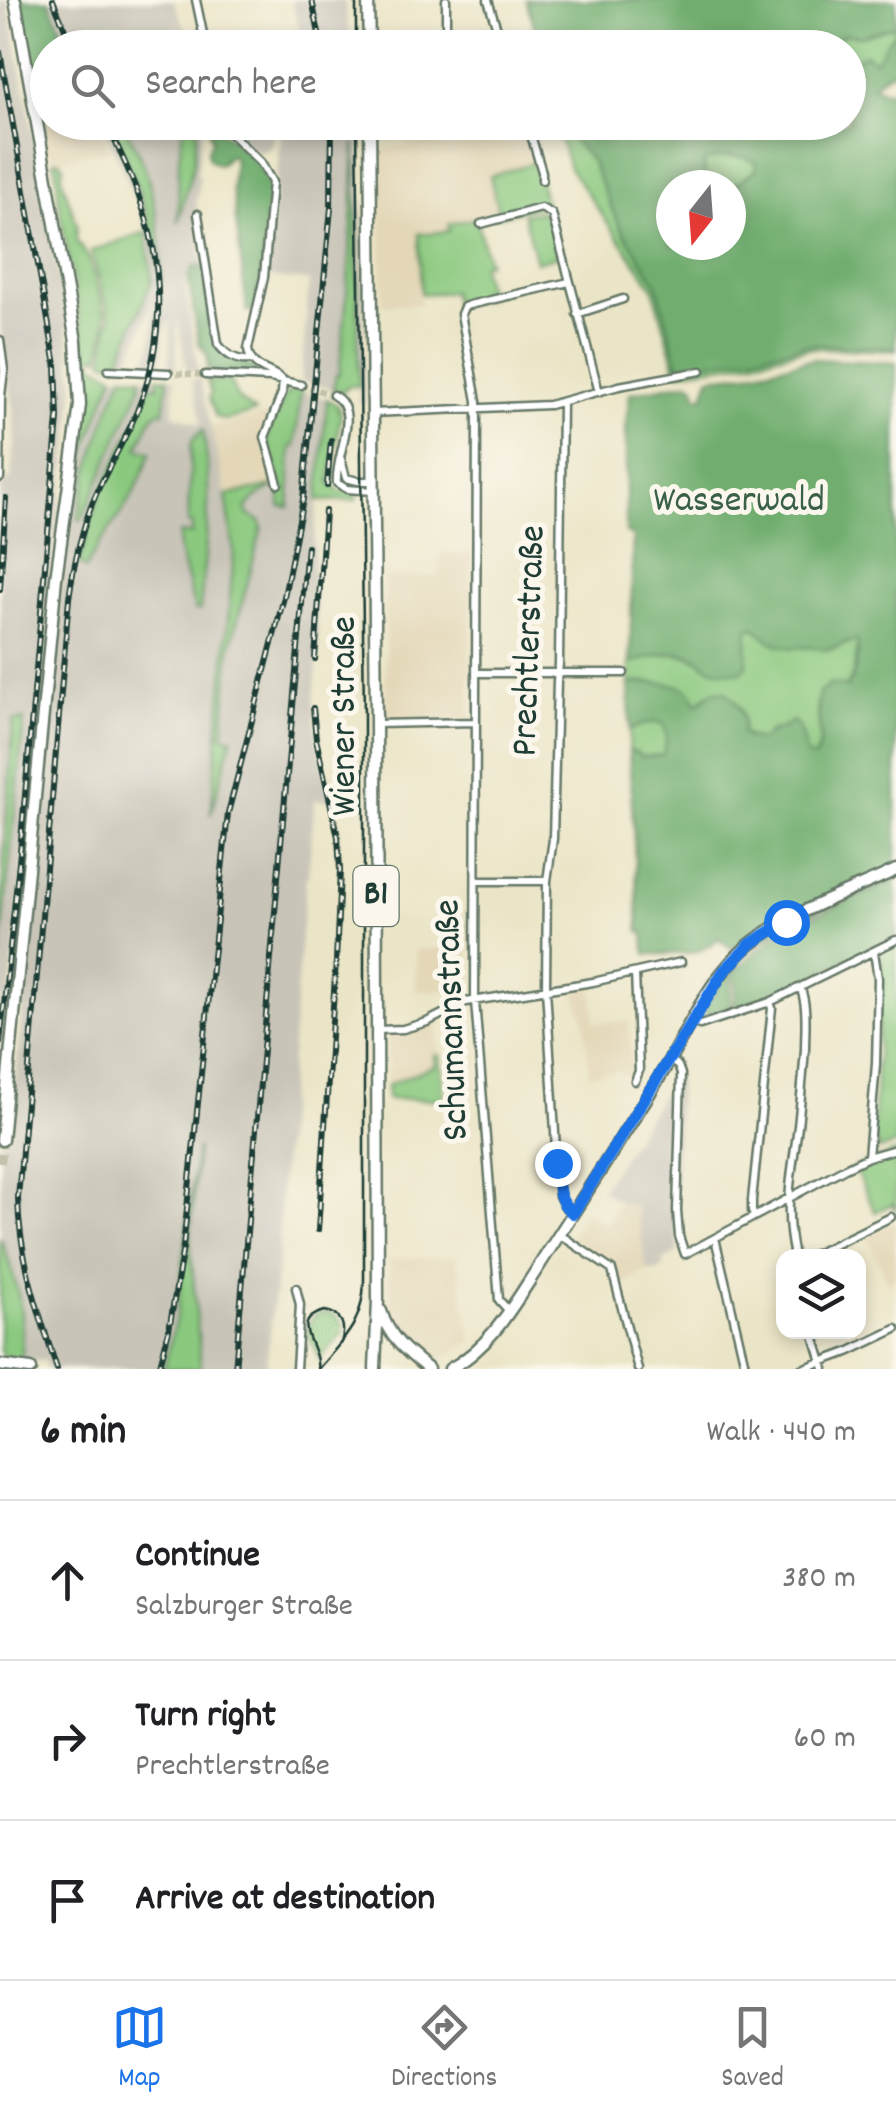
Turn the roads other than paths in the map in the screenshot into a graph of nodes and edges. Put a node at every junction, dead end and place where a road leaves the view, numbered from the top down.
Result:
1 (15, 0) edge
2 (196, 0) edge
3 (368, 0) edge
4 (446, 0) edge
5 (488, 0) edge
6 (202, 30) edge
7 (368, 30) edge
8 (446, 30) edge
9 (497, 30) edge
10 (30, 84) edge
11 (40, 140) edge
12 (237, 140) edge
13 (370, 140) edge
14 (532, 140) edge
15 (542, 180) dead end
16 (198, 214) dead end
17 (481, 224) dead end
18 (568, 282) junction
19 (623, 299) dead end
20 (577, 314) junction
21 (0, 340) edge
22 (250, 360) junction
23 (108, 370) dead end
24 (701, 370) dead end
25 (168, 373) tunnel mouth
26 (206, 375) tunnel mouth
27 (283, 380) junction
28 (301, 385) tunnel mouth
29 (599, 392) junction
30 (332, 395) dead end
31 (562, 402) junction
32 (477, 410) junction
33 (373, 413) junction
34 (0, 478) edge
35 (278, 484) dead end
36 (374, 486) junction
37 (476, 673) junction
38 (558, 673) junction
39 (624, 674) dead end
40 (476, 722) junction
41 (376, 724) junction
42 (896, 870) edge
43 (476, 881) junction
44 (547, 881) junction
45 (896, 940) edge
46 (874, 952) junction
47 (681, 962) dead end
48 (635, 972) junction
49 (800, 987) junction
50 (546, 989) junction
51 (475, 1001) junction
52 (770, 1002) junction
53 (692, 1022) junction
54 (376, 1030) junction
55 (670, 1060) junction
56 (635, 1082) dead end
57 (2, 1140) edge
58 (896, 1148) edge
59 (868, 1158) junction
60 (788, 1198) junction
61 (573, 1213) junction
62 (754, 1216) junction
63 (891, 1218) dead end
64 (560, 1234) junction
65 (715, 1238) junction
66 (793, 1249) edge
67 (826, 1249) edge
68 (296, 1288) dead end
69 (378, 1300) junction
70 (510, 1310) junction
71 (896, 1329) edge
72 (815, 1339) edge
73 (471, 1357) junction
74 (0, 1365) edge
75 (823, 1366) edge
76 (31, 1369) edge
77 (296, 1369) edge
78 (378, 1369) edge
79 (428, 1369) edge
80 (450, 1369) edge
81 (466, 1369) edge
82 (638, 1369) edge
83 (746, 1369) edge
84 (802, 1369) edge

1 - 10 main road
2 - 6 street
3 - 7 main road
4 - 8 street
5 - 9 street
11 - 57 main road
12 - 22 street
13 - 33 main road, Wiener Straße / B1
14 - 15 street
16 - 22 street
17 - 18 street
18 - 20 street
18 - 32 street, Schumannstraße
19 - 20 street
20 - 29 street
21 - 34 street
22 - 27 street
23 - 25 street
24 - 29 street
26 - 27 street
27 - 28 street
27 - 35 street
29 - 31 street
30 - 36 street
31 - 32 street
31 - 38 street, Prechtlerstraße
32 - 33 street
32 - 37 street, Schumannstraße
33 - 36 main road, Wiener Straße / B1
36 - 41 main road, Wiener Straße / B1
37 - 38 street
37 - 40 street, Schumannstraße
38 - 39 street
38 - 44 street, Prechtlerstraße
40 - 41 street
40 - 43 street, Schumannstraße
41 - 54 main road, Wiener Straße / B1
42 - 53 main road
43 - 44 street
43 - 51 street, Schumannstraße
44 - 50 street, Prechtlerstraße
45 - 46 street
46 - 49 street
46 - 59 street
47 - 48 street
48 - 50 street
48 - 56 street
49 - 52 street
49 - 60 street
50 - 51 street
50 - 61 street, Prechtlerstraße
51 - 54 street
51 - 70 street, Schumannstraße
52 - 53 street
52 - 62 street
53 - 55 main road
54 - 69 main road, Wiener Straße / B1
55 - 61 main road
55 - 65 street
58 - 59 street
59 - 60 street
60 - 62 street
60 - 66 street
61 - 64 main road
62 - 65 street
63 - 67 street
64 - 70 main road
64 - 82 street
65 - 83 street
68 - 77 street
69 - 78 main road, Wiener Straße / B1
69 - 79 main road, B1
70 - 73 main road
71 - 75 street
72 - 75 street
73 - 80 main road
73 - 81 main road
74 - 76 main road
75 - 84 street

